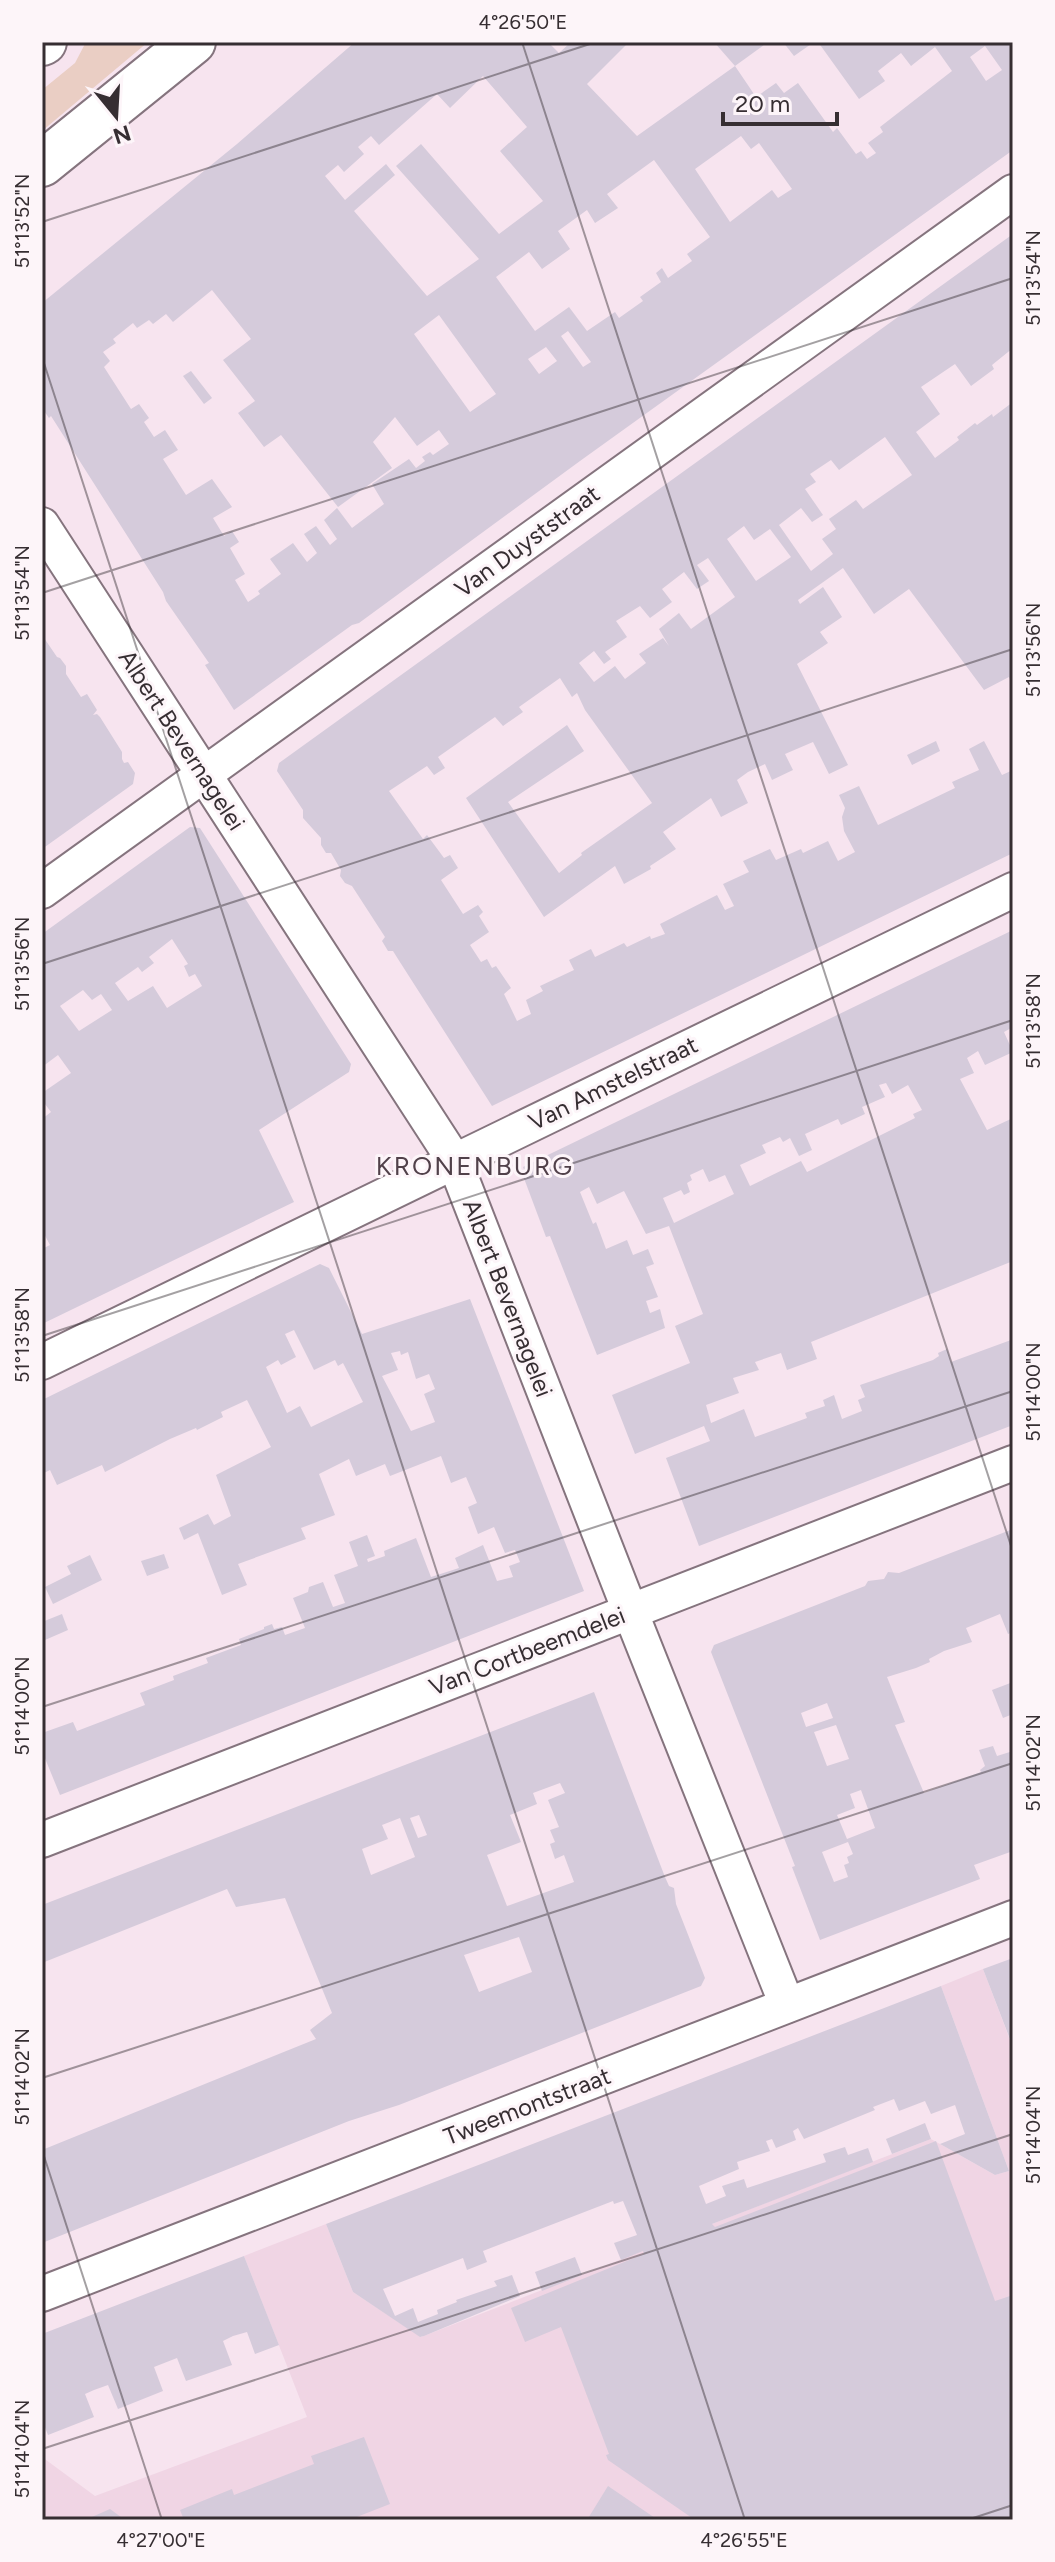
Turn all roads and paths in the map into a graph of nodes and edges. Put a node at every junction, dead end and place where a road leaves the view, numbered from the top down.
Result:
1 (193, 42) edge
2 (42, 164) edge
3 (1013, 192) edge
4 (42, 525) edge
5 (204, 773) junction
6 (1013, 890) edge
7 (42, 891) edge
8 (454, 1160) junction
9 (42, 1362) edge
10 (1013, 1463) edge
11 (630, 1611) junction
12 (42, 1840) edge
13 (1013, 1918) edge
14 (787, 2005) junction
15 (42, 2294) edge

1 - 2 main road
3 - 5 street, Van Duyststraat
4 - 5 street, Albert Bevernagelei
5 - 7 street, Van Duyststraat
5 - 8 street, Albert Bevernagelei
6 - 8 street, Van Amstelstraat
8 - 9 street, Van Amstelstraat
8 - 11 street, Albert Bevernagelei
10 - 11 street, Van Cortbeemdelei
11 - 12 street, Van Cortbeemdelei
11 - 14 street, Albert Bevernagelei
13 - 14 street, Tweemontstraat
14 - 15 street, Tweemontstraat

